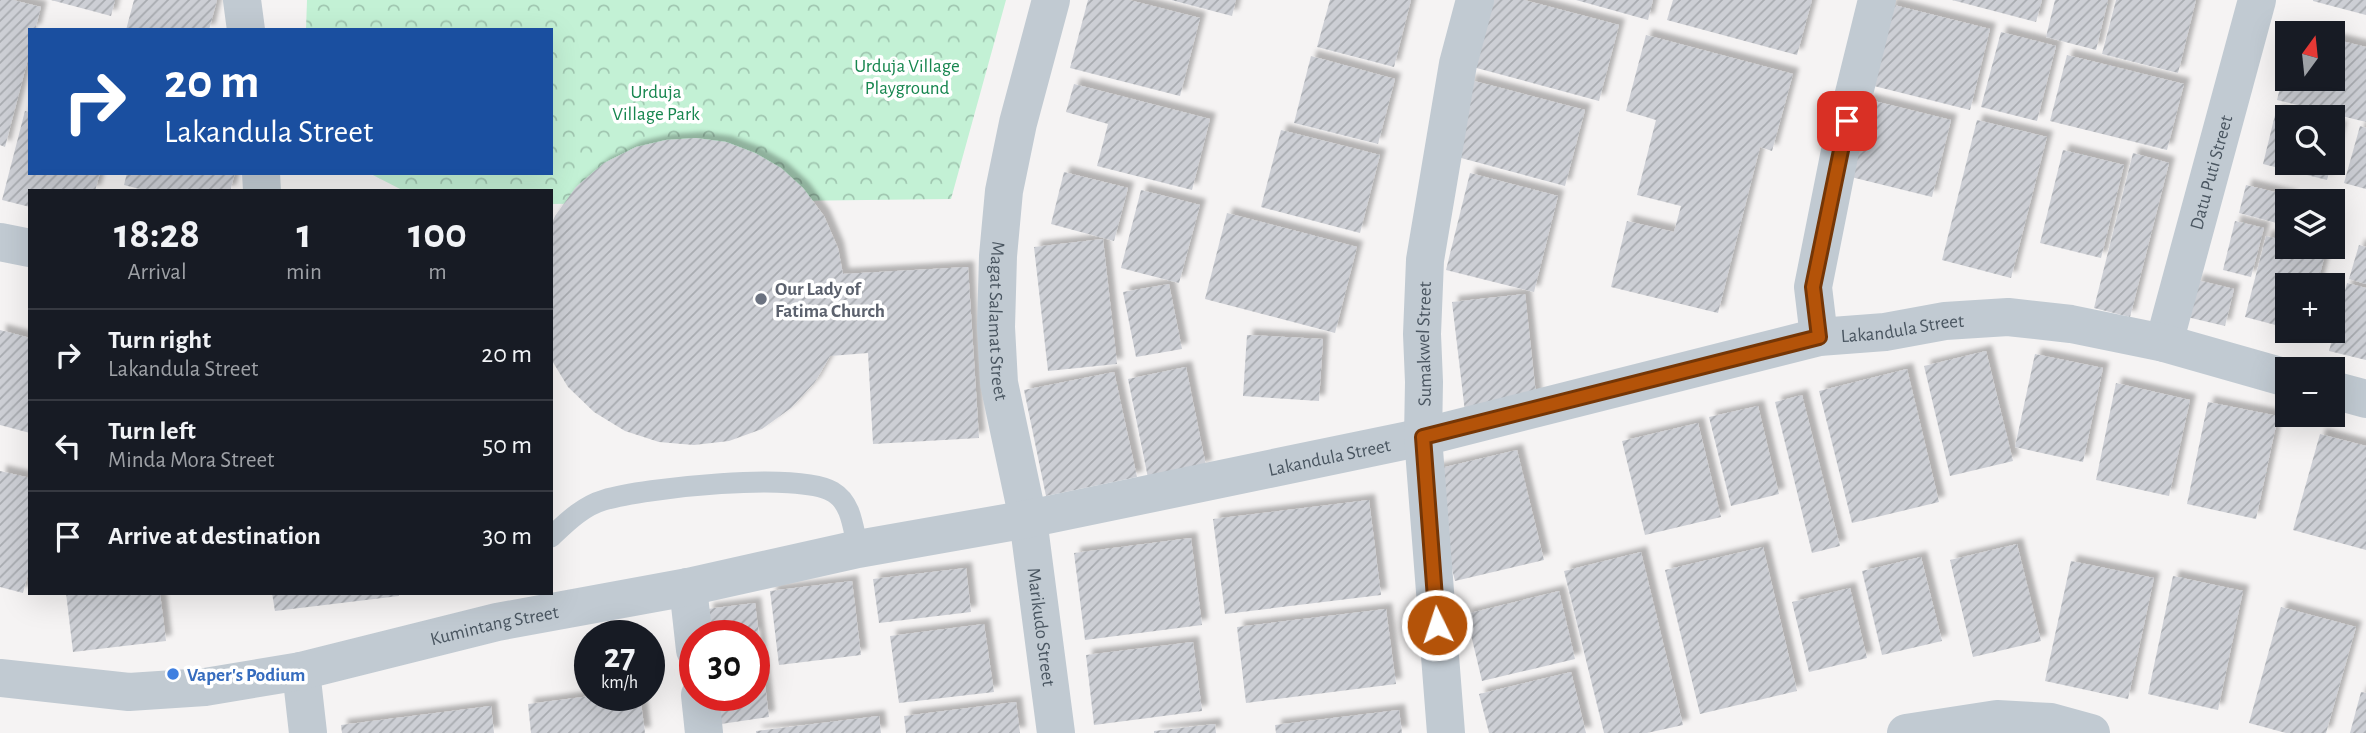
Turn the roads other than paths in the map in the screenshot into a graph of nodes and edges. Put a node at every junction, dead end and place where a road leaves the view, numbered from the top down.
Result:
1 (242, 0) edge
2 (1051, 0) edge
3 (1475, 0) edge
4 (1877, 0) edge
5 (2257, 0) edge
6 (246, 28) edge
7 (0, 242) edge
8 (28, 248) edge
9 (1819, 337) junction
10 (2164, 344) junction
11 (2275, 375) edge
12 (2345, 393) edge
13 (2366, 399) edge
14 (1423, 437) junction
15 (1028, 519) junction
16 (553, 535) edge
17 (858, 549) junction
18 (688, 587) junction
19 (496, 608) edge
20 (692, 620) edge
21 (301, 671) junction
22 (0, 678) edge
23 (701, 711) edge
24 (308, 733) edge
25 (704, 733) edge
26 (1056, 733) edge
27 (1446, 733) edge
28 (1906, 733) edge
29 (2091, 733) edge

1 - 6 street
2 - 15 street, Magat Salamat Street
3 - 14 street, Sumakwel Street
4 - 9 street
5 - 10 street, Datu Puti Street
7 - 8 street
9 - 10 street, Lakandula Street
9 - 14 street, Lakandula Street
10 - 11 street, Lakandula Street
12 - 13 street
14 - 15 street, Lakandula Street
14 - 27 street, Sumakwel Street
15 - 17 street, Kumintang Street
15 - 26 street, Marikudo Street
16 - 17 lane
17 - 18 street, Kumintang Street
18 - 19 street, Kumintang Street
18 - 20 street
19 - 21 street, Kumintang Street
21 - 22 street, Kumintang Street
21 - 24 street
23 - 25 street
28 - 29 street

